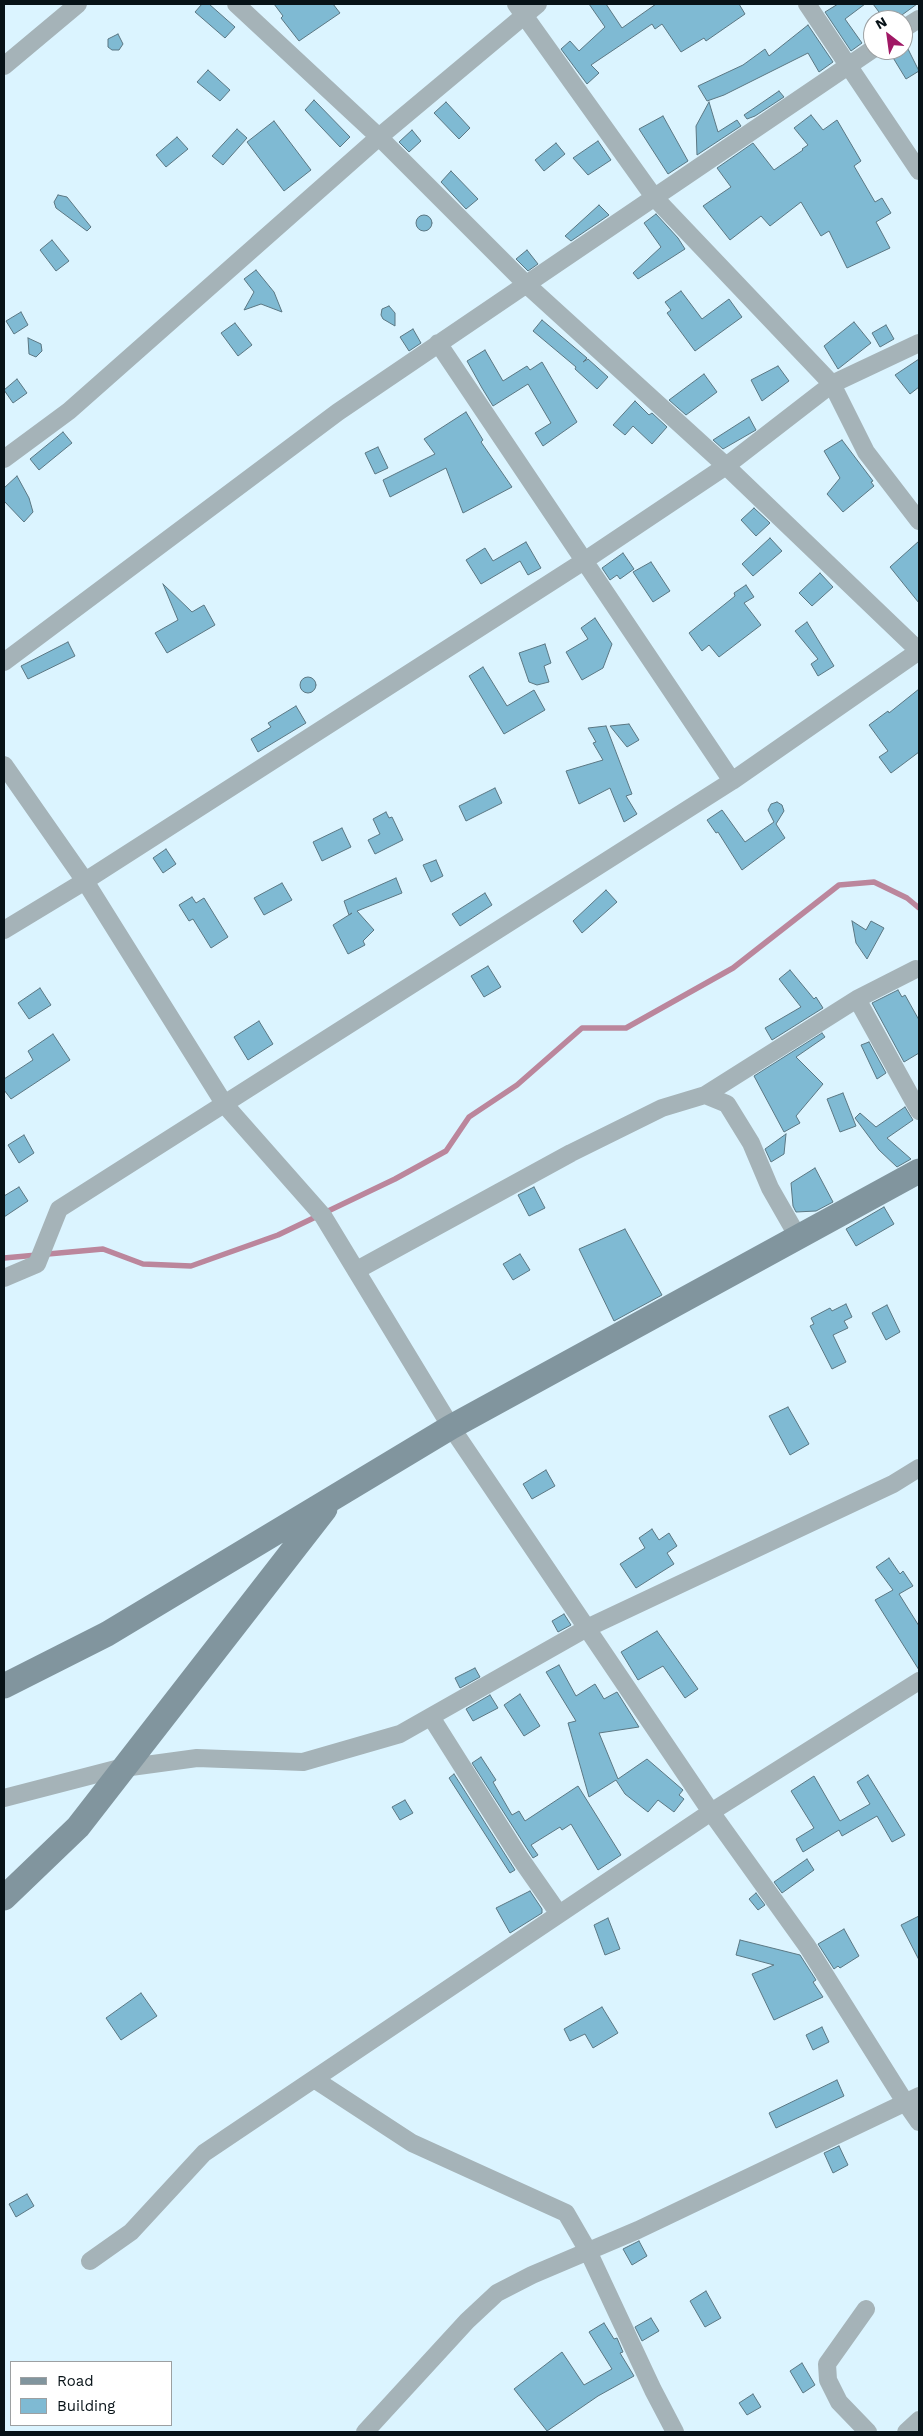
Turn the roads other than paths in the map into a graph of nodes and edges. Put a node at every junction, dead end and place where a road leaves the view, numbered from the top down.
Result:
1 (78, 4) edge
2 (236, 4) edge
3 (807, 4) edge
4 (526, 8) edge
5 (863, 56) edge
6 (4, 66) edge
7 (848, 66) junction
8 (379, 137) junction
9 (919, 171) edge
10 (654, 198) junction
11 (526, 284) junction
12 (438, 343) junction
13 (919, 343) edge
14 (832, 384) junction
15 (4, 459) edge
16 (726, 466) junction
17 (919, 521) edge
18 (584, 561) junction
19 (919, 651) edge
20 (4, 662) edge
21 (4, 765) edge
22 (732, 781) junction
23 (85, 881) junction
24 (4, 930) edge
25 (916, 969) dead end
26 (857, 999) junction
27 (705, 1096) junction
28 (225, 1105) junction
29 (919, 1111) edge
30 (919, 1171) edge
31 (798, 1237) junction
32 (357, 1270) junction
33 (4, 1278) edge
34 (451, 1427) junction
35 (919, 1468) edge
36 (335, 1497) junction
37 (587, 1628) junction
38 (919, 1681) edge
39 (4, 1686) edge
40 (431, 1717) junction
41 (125, 1768) junction
42 (4, 1798) edge
43 (711, 1812) junction
44 (4, 1898) edge
45 (559, 1914) junction
46 (314, 2079) junction
47 (912, 2099) edge
48 (919, 2122) edge
49 (588, 2251) junction
50 (90, 2261) dead end
51 (866, 2308) dead end
52 (919, 2420) edge
53 (365, 2432) edge
54 (675, 2432) edge
55 (868, 2432) edge
56 (906, 2432) edge

1 - 6 street
2 - 8 street
3 - 7 street
4 - 8 street
4 - 10 street
5 - 7 street
7 - 9 street
7 - 10 street
8 - 11 street
8 - 15 street
10 - 11 street
10 - 14 street
11 - 12 street
11 - 16 street
12 - 18 street
12 - 20 street
13 - 14 street
14 - 16 street
14 - 17 street
16 - 18 street
16 - 19 street
18 - 22 street
18 - 23 street
19 - 22 street
21 - 23 street
22 - 28 street
23 - 24 street
23 - 28 street
25 - 26 street
26 - 27 street
26 - 29 street
27 - 31 street
27 - 32 street
28 - 32 street
28 - 33 street
30 - 31 street
31 - 34 street
32 - 34 street
34 - 36 street
34 - 37 street
35 - 37 street
36 - 39 street
36 - 41 street
37 - 40 street
37 - 43 street
38 - 43 street
40 - 41 street
40 - 45 street
41 - 42 street
41 - 44 street
43 - 45 street
43 - 47 street
45 - 46 street
46 - 49 street
46 - 50 street
47 - 48 street
47 - 49 street
49 - 53 street
49 - 54 street
51 - 55 street
52 - 56 street

